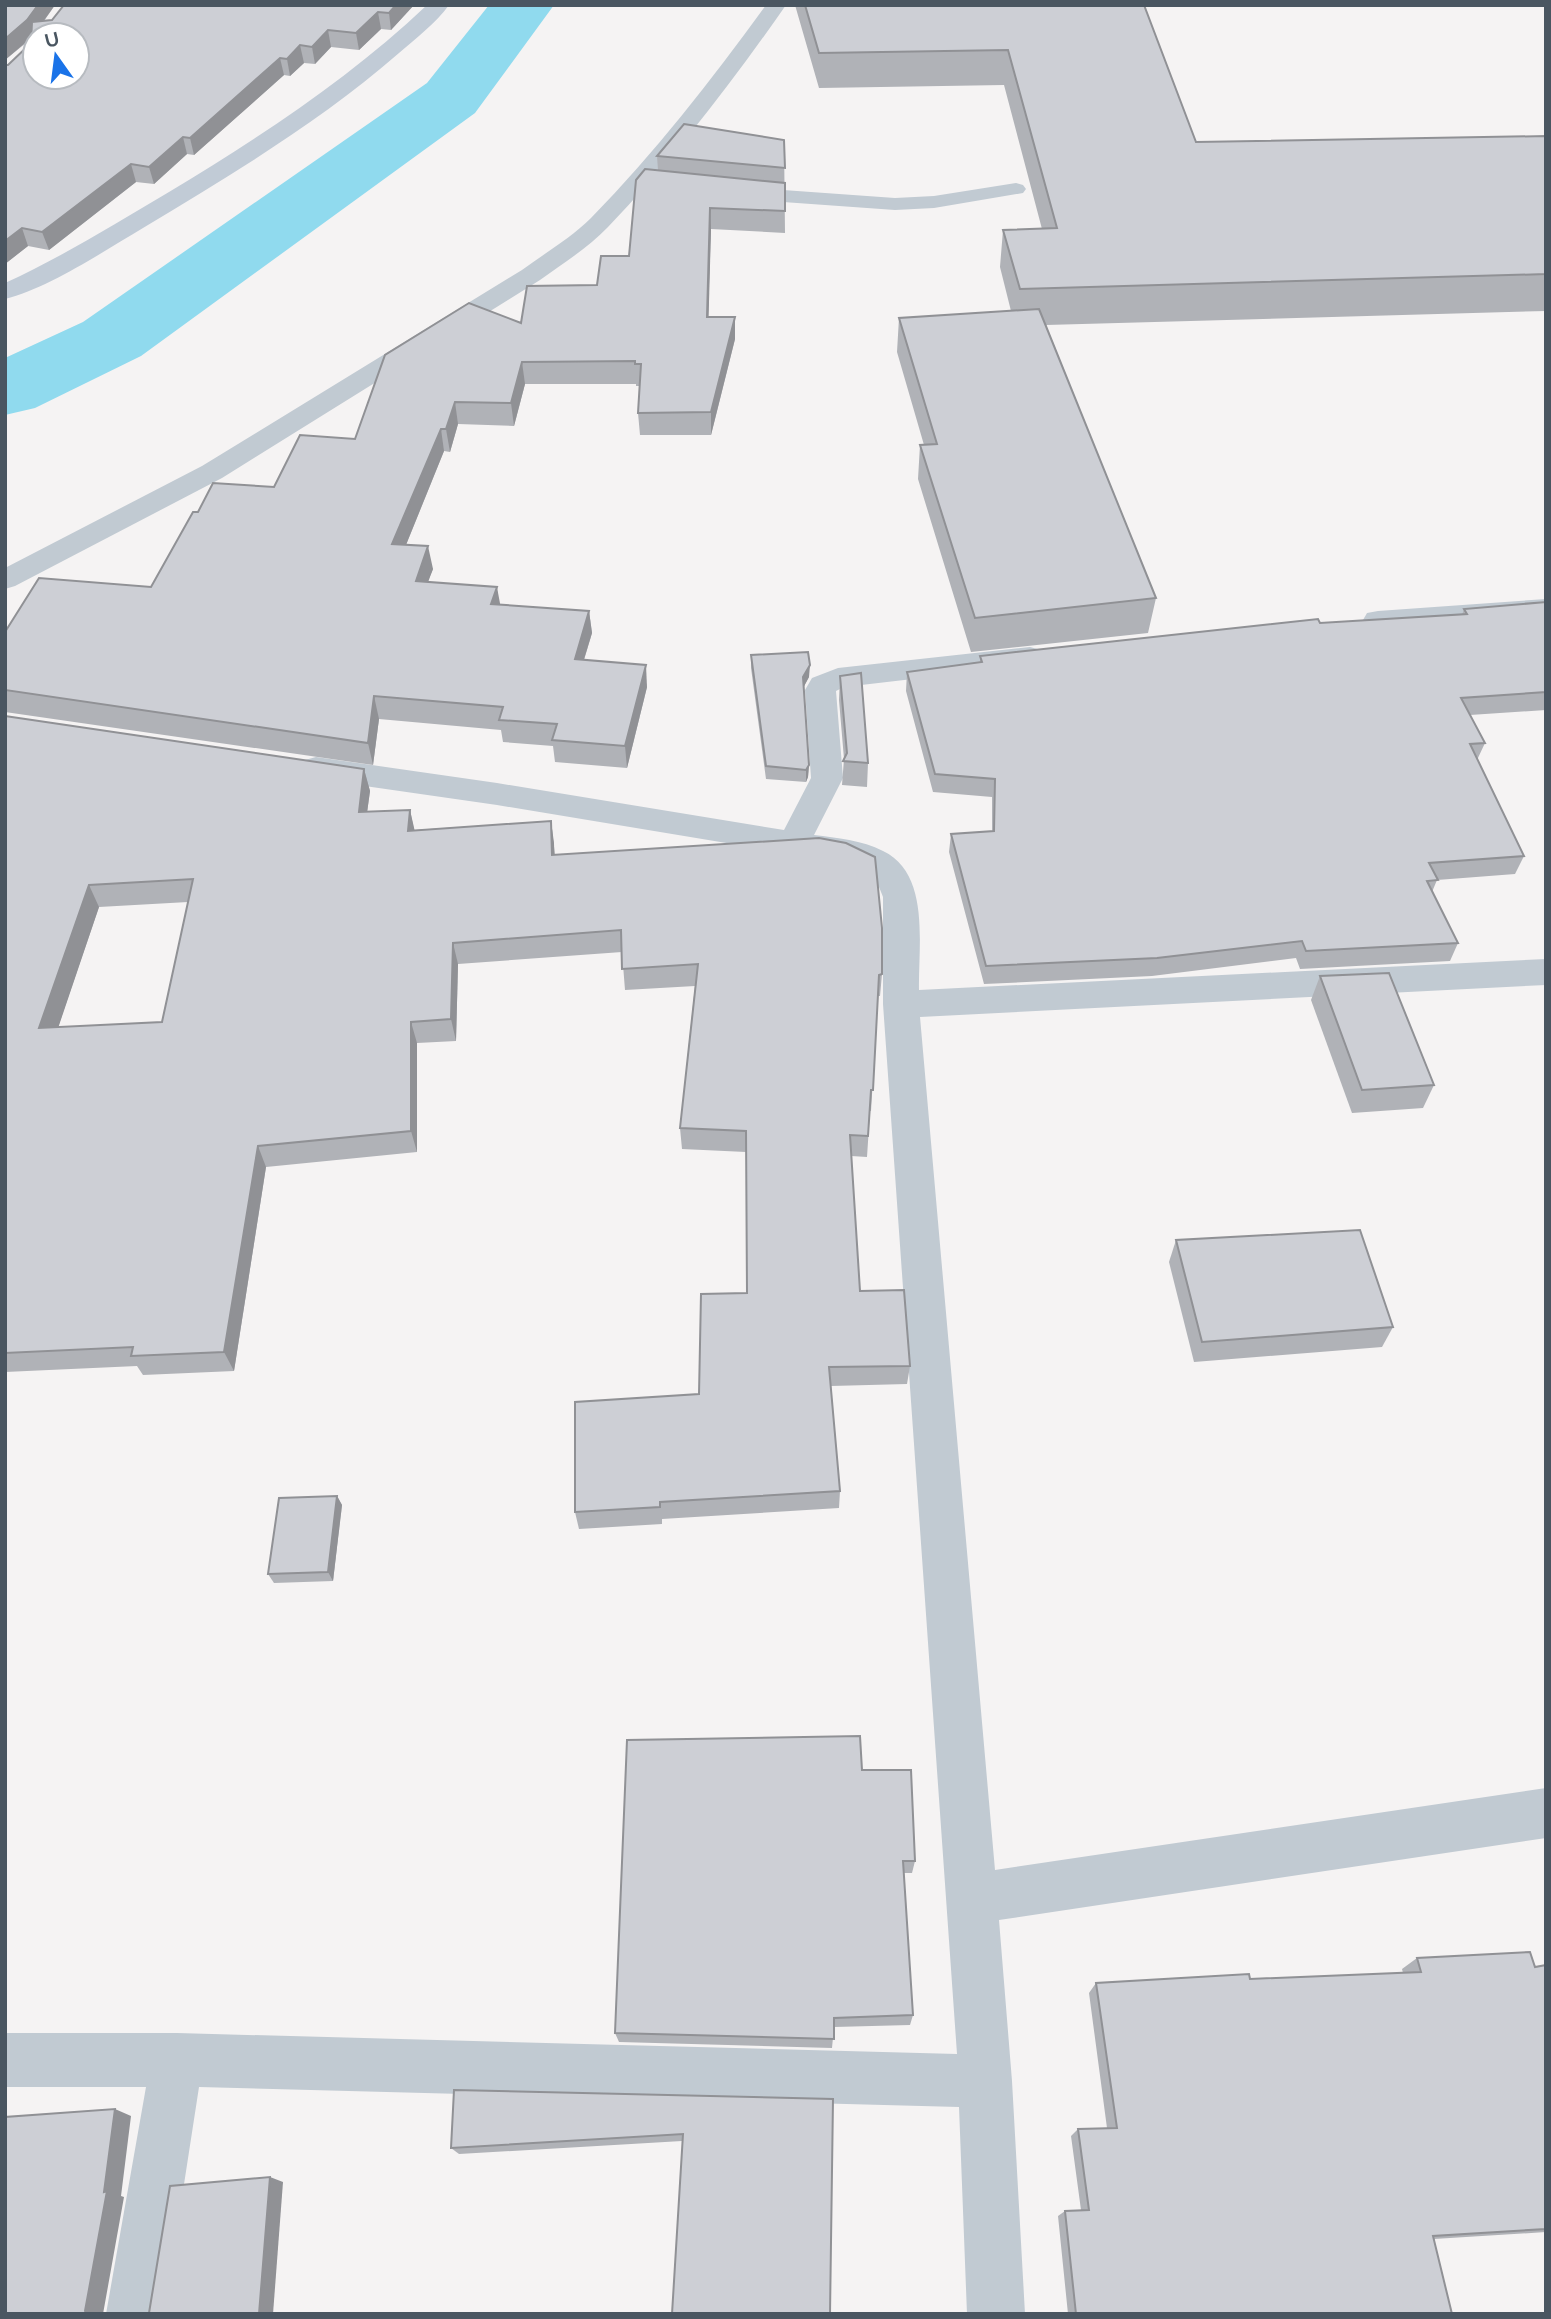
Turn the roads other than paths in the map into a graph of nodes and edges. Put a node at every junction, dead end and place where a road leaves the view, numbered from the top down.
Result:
1 (439, 5) edge
2 (776, 5) edge
3 (1016, 189) dead end
4 (717, 191) edge
5 (5, 292) edge
6 (5, 580) edge
7 (1546, 608) edge
8 (1354, 622) edge
9 (1055, 654) edge
10 (292, 765) edge
11 (794, 842) junction
12 (1546, 972) edge
13 (901, 1004) junction
14 (1546, 1813) edge
15 (972, 1899) junction
16 (5, 2060) edge
17 (177, 2060) junction
18 (985, 2081) junction
19 (135, 2314) edge
20 (996, 2314) edge

1 - 5 street
2 - 6 street
3 - 4 lane
7 - 8 street
9 - 11 street
10 - 11 street
11 - 13 street
12 - 13 street
13 - 15 street
14 - 15 street
15 - 18 street
16 - 17 street
17 - 18 street
17 - 19 street
18 - 20 street

